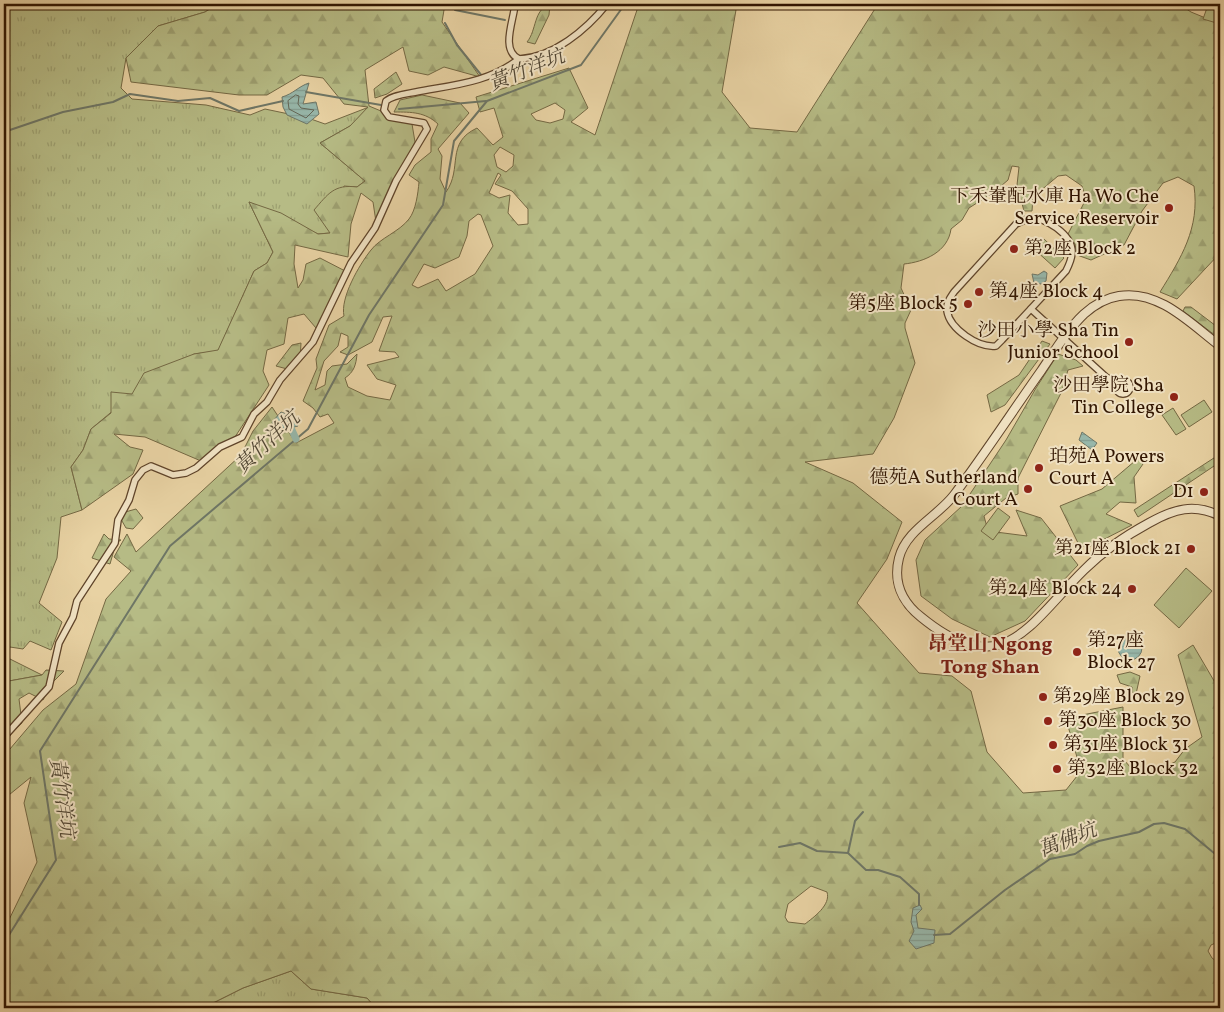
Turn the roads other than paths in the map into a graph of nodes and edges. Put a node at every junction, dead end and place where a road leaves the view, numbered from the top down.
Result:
1 (515, 4) edge
2 (607, 4) edge
3 (519, 59) junction
4 (1031, 309) junction
5 (1064, 339) junction
6 (1220, 346) edge
7 (1117, 383) dead end
8 (1220, 516) edge
9 (4, 737) edge

1 - 3 street
2 - 3 street
3 - 9 street
4 - 4 street
4 - 5 street
5 - 6 street
5 - 7 street
5 - 8 street

